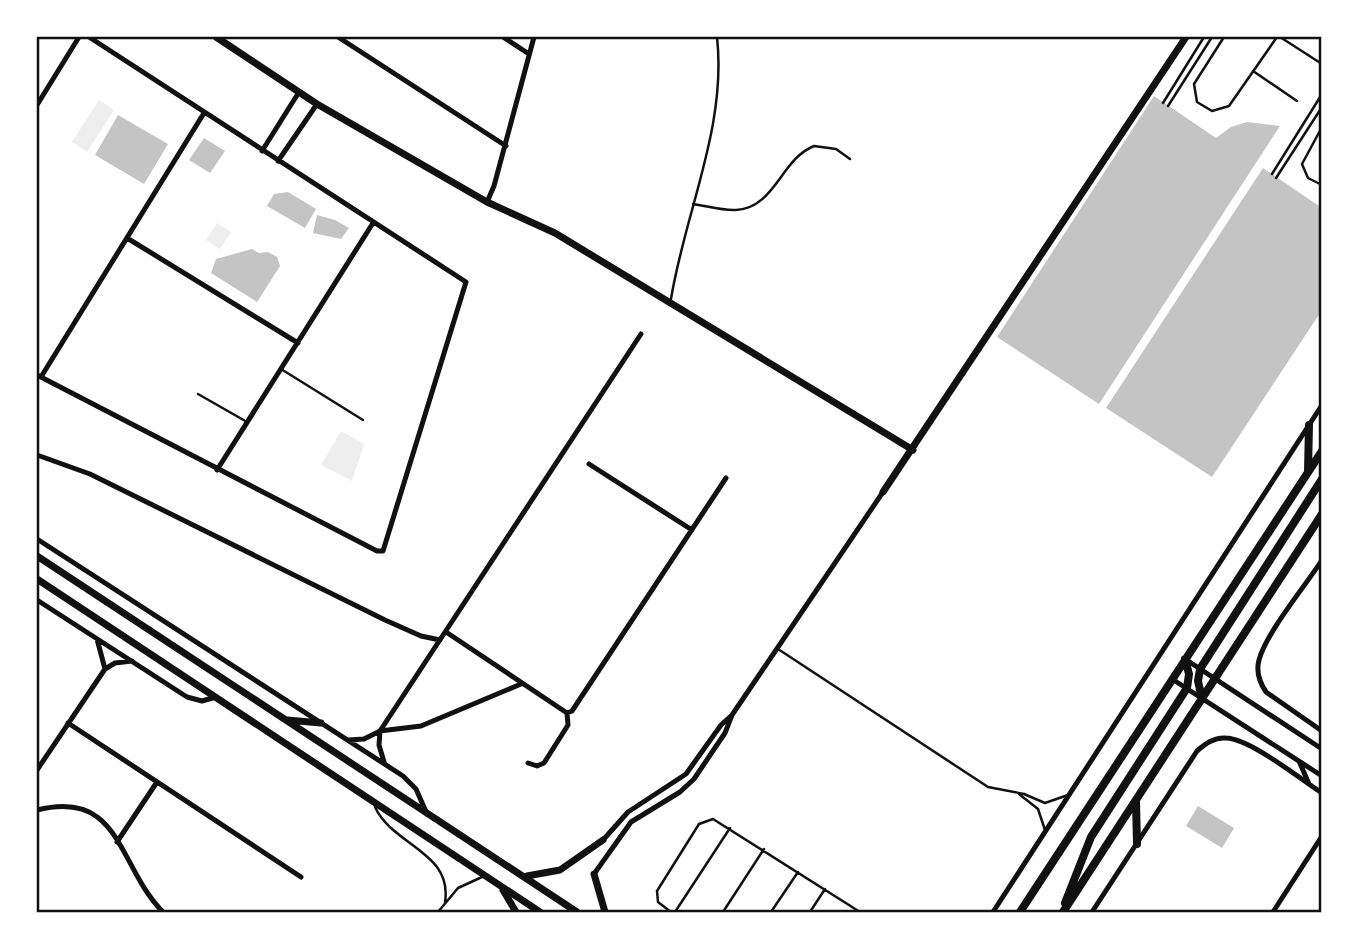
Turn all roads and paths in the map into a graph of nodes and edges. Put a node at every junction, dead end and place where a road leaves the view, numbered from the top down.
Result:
1 (79, 37) edge
2 (89, 37) edge
3 (216, 37) edge
4 (338, 37) edge
5 (503, 37) edge
6 (534, 37) edge
7 (718, 37) edge
8 (1185, 37) edge
9 (1204, 37) edge
10 (1212, 37) edge
11 (1224, 37) edge
12 (1279, 37) edge
13 (529, 54) junction
14 (1322, 64) edge
15 (1253, 71) junction
16 (299, 93) junction
17 (1322, 94) edge
18 (1297, 101) dead end
19 (1163, 103) dead end
20 (317, 104) junction
21 (37, 105) edge
22 (1168, 106) dead end
23 (1322, 107) edge
24 (204, 113) junction
25 (1322, 127) edge
26 (506, 146) junction
27 (262, 151) junction
28 (850, 159) dead end
29 (278, 161) junction
30 (1272, 174) dead end
31 (1276, 178) dead end
32 (1322, 185) edge
33 (487, 202) junction
34 (693, 204) junction
35 (373, 223) junction
36 (127, 238) junction
37 (670, 302) junction
38 (641, 334) dead end
39 (298, 343) junction
40 (281, 369) junction
41 (39, 376) edge
42 (198, 394) dead end
43 (1322, 405) edge
44 (363, 420) dead end
45 (247, 422) junction
46 (1309, 425) junction
47 (913, 450) junction
48 (1322, 451) edge
49 (37, 455) edge
50 (589, 464) dead end
51 (217, 470) junction
52 (1308, 474) junction
53 (726, 478) dead end
54 (1322, 480) edge
55 (883, 492) joint
56 (1322, 514) edge
57 (1322, 529) edge
58 (692, 530) junction
59 (1307, 537) junction
60 (37, 539) edge
61 (37, 556) edge
62 (1322, 560) edge
63 (37, 579) edge
64 (37, 600) edge
65 (446, 632) junction
66 (97, 638) junction
67 (440, 640) junction
68 (778, 649) junction
69 (1185, 659) junction
70 (132, 661) junction
71 (105, 669) junction
72 (1200, 669) junction
73 (1172, 679) junction
74 (1215, 679) junction
75 (521, 684) junction
76 (1187, 688) junction
77 (216, 697) junction
78 (1202, 698) junction
79 (566, 713) junction
80 (732, 715) junction
81 (285, 720) junction
82 (68, 723) junction
83 (321, 723) junction
84 (380, 731) junction
85 (1322, 731) edge
86 (348, 740) junction
87 (1322, 749) edge
88 (1299, 761) junction
89 (39, 762) edge
90 (528, 763) dead end
91 (385, 764) junction
92 (37, 770) edge
93 (1322, 776) edge
94 (158, 782) junction
95 (1310, 785) junction
96 (1017, 793) junction
97 (1322, 793) edge
98 (1068, 795) junction
99 (373, 802) junction
100 (1136, 803) junction
101 (37, 810) edge
102 (427, 814) junction
103 (730, 828) junction
104 (1045, 830) junction
105 (1322, 836) edge
106 (603, 840) joint
107 (117, 842) junction
108 (1137, 844) junction
109 (764, 849) junction
110 (798, 872) junction
111 (594, 874) joint
112 (485, 876) junction
113 (524, 876) junction
114 (301, 877) dead end
115 (499, 884) junction
116 (825, 890) junction
117 (445, 902) junction
118 (853, 908) junction
119 (163, 912) edge
120 (438, 912) edge
121 (516, 912) edge
122 (540, 912) edge
123 (577, 912) edge
124 (605, 912) edge
125 (673, 912) edge
126 (723, 912) edge
127 (771, 912) edge
128 (810, 912) edge
129 (851, 912) edge
130 (860, 912) edge
131 (993, 912) edge
132 (1020, 912) edge
133 (1063, 912) edge
134 (1092, 912) edge
135 (1273, 912) edge

1 - 21 street
2 - 24 street
3 - 16 street
4 - 26 street
5 - 13 street
6 - 13 street
7 - 34 lane
8 - 47 street
9 - 19 lane
10 - 22 lane
11 - 15 lane
12 - 14 lane
12 - 15 lane
13 - 26 street
15 - 18 lane
16 - 20 street
16 - 27 street
17 - 30 lane
20 - 29 street
20 - 33 street
23 - 31 lane
24 - 27 street
24 - 36 street
25 - 32 lane
26 - 33 street
27 - 29 street
28 - 34 lane
29 - 35 street
33 - 37 street
34 - 37 lane
35 - 39 street
35 - 51 street
36 - 39 street
36 - 41 street
37 - 47 street
38 - 65 street
39 - 40 street
40 - 44 lane
40 - 45 street
41 - 51 street
42 - 45 lane
43 - 46 street
45 - 51 street
46 - 52 main road
46 - 98 street
47 - 55 street
48 - 52 main road
49 - 67 street
50 - 58 street
52 - 69 main road
53 - 58 street
54 - 72 main road
55 - 68 street
56 - 59 main road
57 - 59 main road
58 - 79 street
59 - 74 main road
60 - 83 street
61 - 81 street
62 - 85 street
63 - 77 street
64 - 66 street
65 - 67 street
65 - 75 street
66 - 70 street
66 - 71 street
67 - 84 street
68 - 80 street
68 - 96 lane
69 - 72 street
69 - 73 main road
69 - 76 main road
70 - 71 street
70 - 77 street
71 - 82 street
72 - 74 street
72 - 78 main road
73 - 76 street
73 - 132 main road
74 - 78 main road
74 - 87 street
75 - 79 street
75 - 84 street
76 - 78 street
76 - 133 main road
77 - 99 street
78 - 88 street
78 - 100 main road
79 - 90 street
80 - 106 street
80 - 111 street
81 - 83 street
81 - 102 street
82 - 89 street
82 - 94 street
83 - 86 street
84 - 86 street
84 - 91 street
86 - 91 street
88 - 93 street
88 - 95 street
89 - 92 street
91 - 102 street
94 - 107 street
94 - 114 street
95 - 97 street
95 - 108 street
96 - 98 lane
96 - 104 lane
98 - 104 street
99 - 112 street
99 - 117 lane
100 - 108 main road
100 - 133 main road
101 - 107 street
102 - 113 street
103 - 109 lane
103 - 125 lane
103 - 125 lane
104 - 131 street
105 - 135 street
106 - 113 street
107 - 119 street
108 - 134 street
109 - 110 lane
109 - 126 lane
110 - 116 lane
110 - 127 lane
111 - 124 street
112 - 115 street
112 - 117 lane
113 - 123 street
115 - 121 street
115 - 122 street
116 - 118 lane
116 - 128 lane
117 - 120 lane
118 - 129 lane
118 - 130 lane

